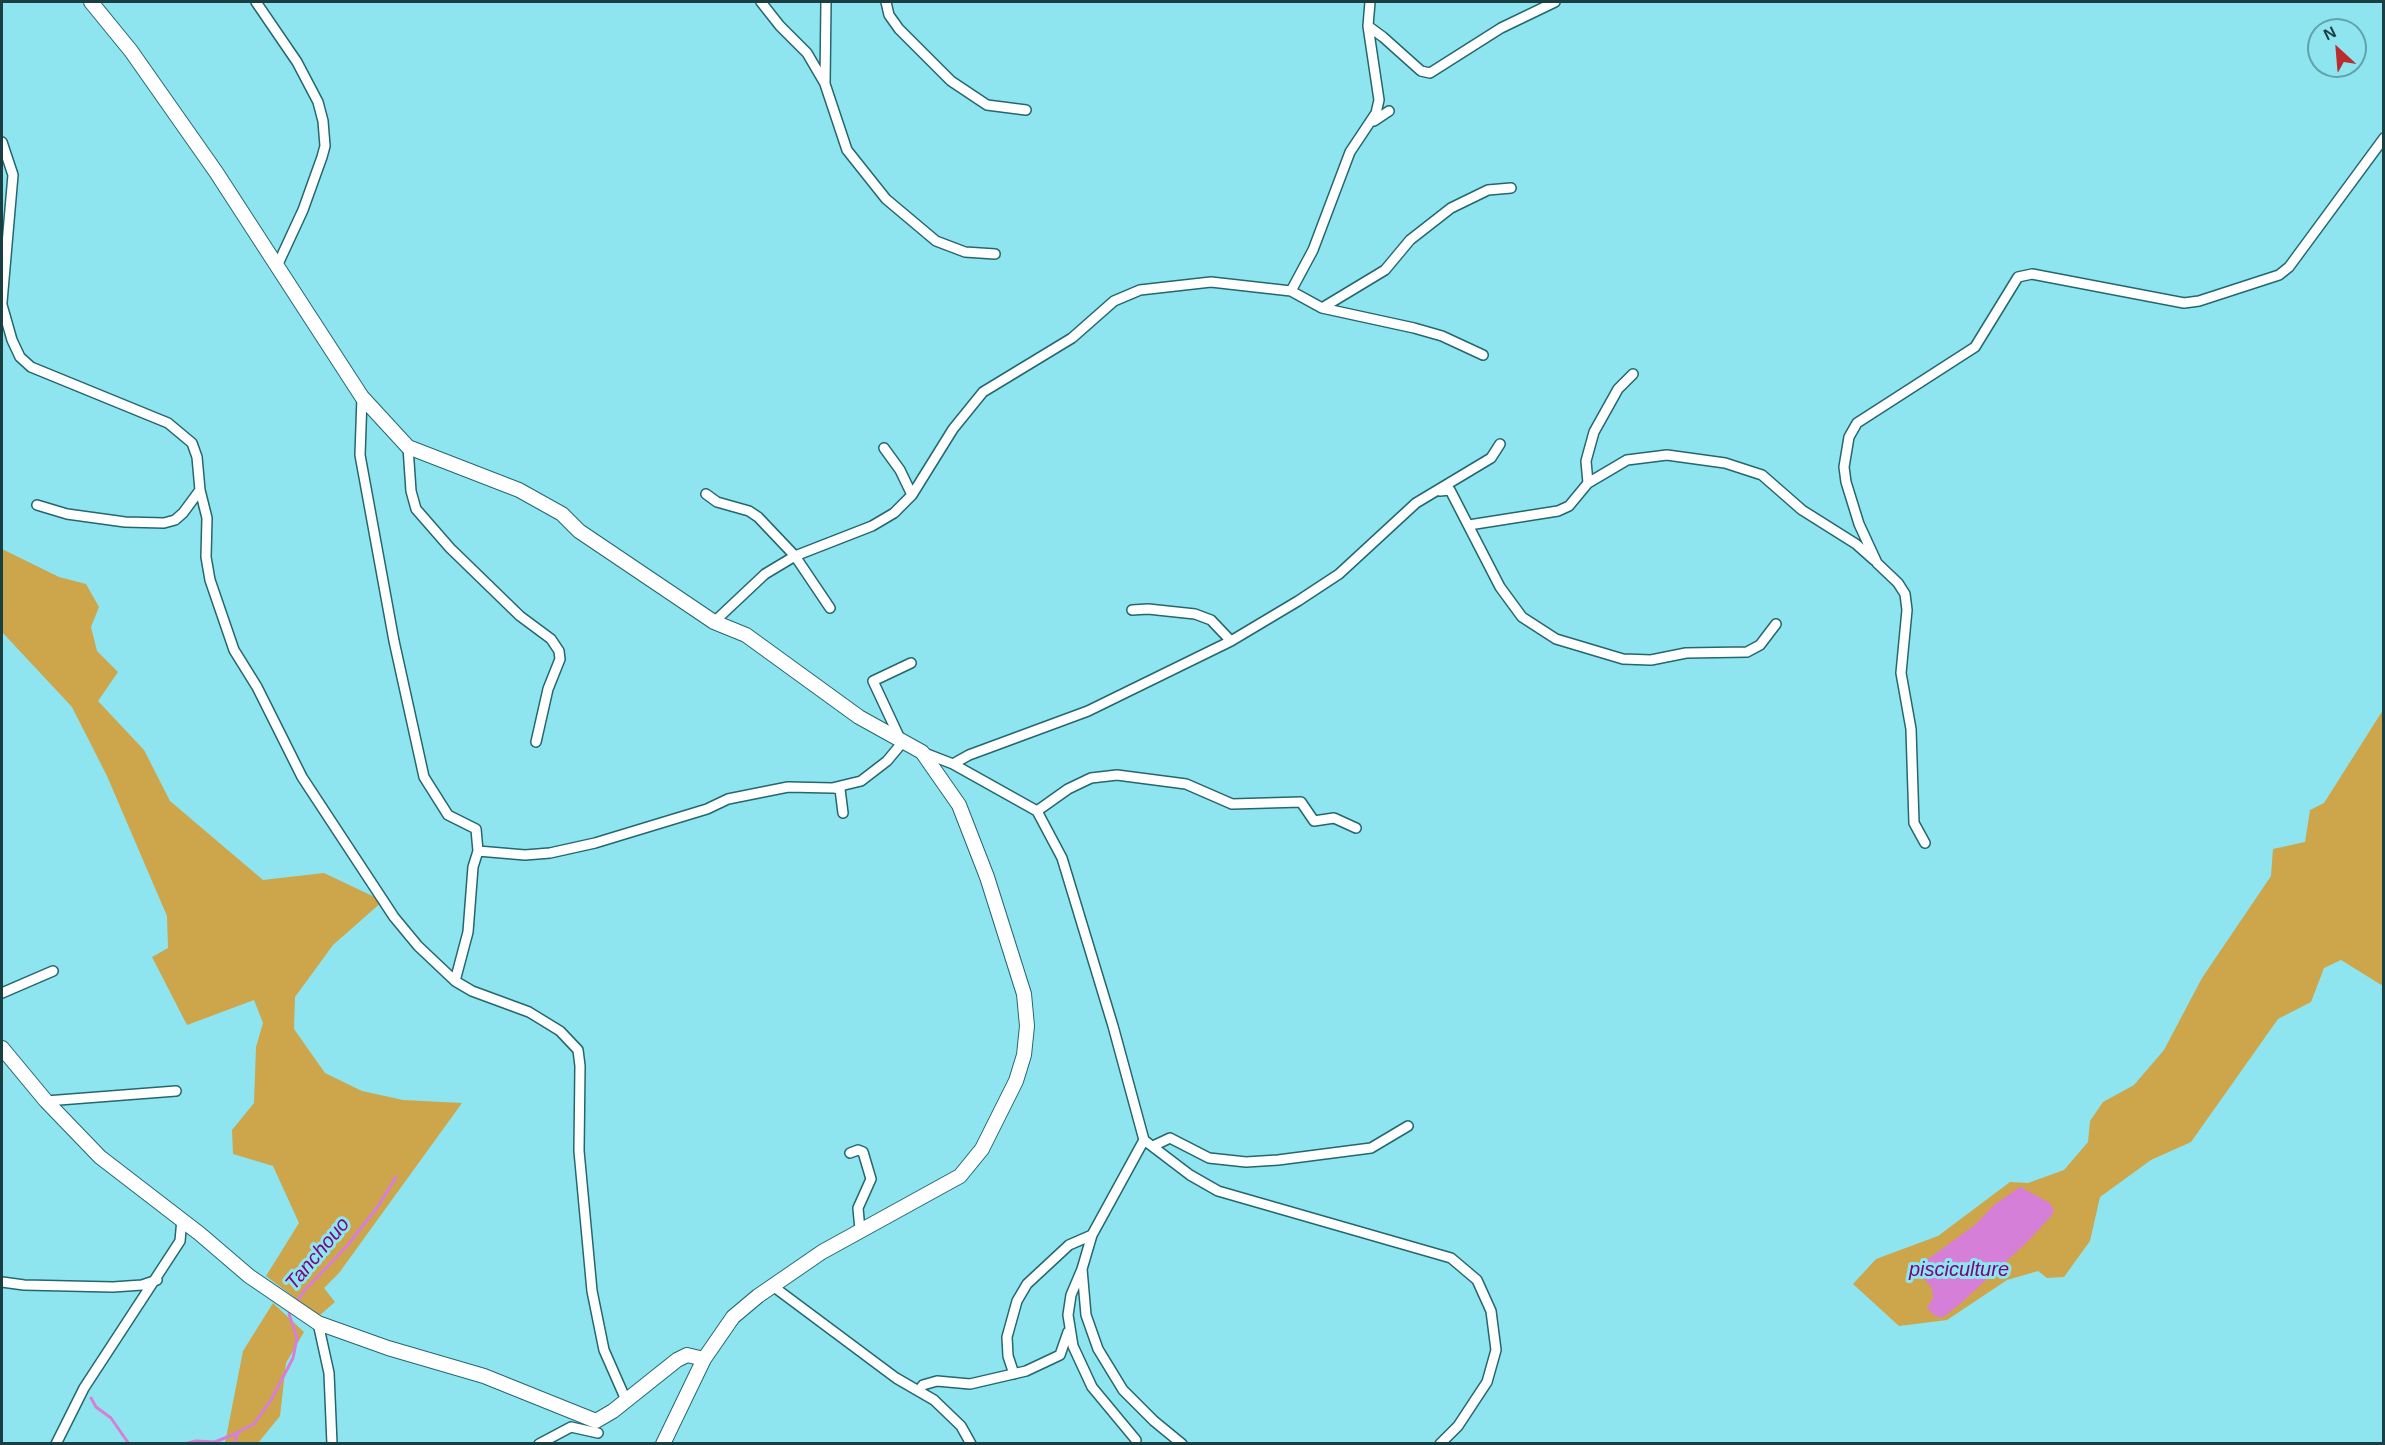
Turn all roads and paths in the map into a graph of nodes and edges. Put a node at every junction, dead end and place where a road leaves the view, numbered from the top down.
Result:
1 (92, 2) edge
2 (256, 2) edge
3 (761, 2) edge
4 (826, 2) edge
5 (886, 2) edge
6 (1370, 2) edge
7 (1555, 2) edge
8 (1368, 27) junction
9 (825, 84) junction
10 (1026, 110) dead end
11 (1389, 111) dead end
12 (1372, 122) junction
13 (2384, 138) edge
14 (2, 142) edge
15 (1511, 188) dead end
16 (995, 254) dead end
17 (278, 264) junction
18 (1291, 291) junction
19 (2, 303) edge
20 (1322, 308) junction
21 (1483, 355) dead end
22 (1633, 374) dead end
23 (362, 397) junction
24 (1500, 444) dead end
25 (408, 447) junction
26 (884, 448) dead end
27 (1588, 483) junction
28 (200, 490) junction
29 (1437, 491) junction
30 (706, 494) dead end
31 (912, 495) junction
32 (37, 505) dead end
33 (1469, 525) junction
34 (795, 556) junction
35 (1877, 563) junction
36 (830, 608) dead end
37 (1132, 610) dead end
38 (714, 622) junction
39 (1776, 624) dead end
40 (1231, 641) junction
41 (911, 663) dead end
42 (536, 742) dead end
43 (902, 743) junction
44 (922, 752) junction
45 (952, 764) junction
46 (832, 788) junction
47 (1037, 811) junction
48 (843, 813) dead end
49 (1356, 828) dead end
50 (1925, 843) dead end
51 (478, 851) junction
52 (53, 971) dead end
53 (454, 981) junction
54 (2, 993) edge
55 (2, 1048) edge
56 (176, 1091) dead end
57 (46, 1101) junction
58 (1408, 1126) dead end
59 (1149, 1143) junction
60 (850, 1153) dead end
61 (182, 1219) junction
62 (860, 1230) junction
63 (200, 1234) junction
64 (1092, 1235) junction
65 (180, 1241) junction
66 (1082, 1269) junction
67 (156, 1280) junction
68 (2, 1282) edge
69 (774, 1287) junction
70 (318, 1323) junction
71 (1068, 1332) junction
72 (704, 1359) junction
73 (1014, 1374) junction
74 (919, 1390) junction
75 (626, 1400) junction
76 (597, 1427) junction
77 (1136, 1440) dead end
78 (56, 1443) edge
79 (332, 1443) edge
80 (539, 1443) edge
81 (600, 1443) edge
82 (663, 1443) edge
83 (971, 1443) edge
84 (1182, 1443) edge
85 (1440, 1443) edge

1 - 17 main road
2 - 17 street
3 - 9 street
4 - 9 street
5 - 10 street
6 - 8 street
7 - 8 street
8 - 12 street
9 - 16 street
11 - 12 street
12 - 18 street
13 - 35 street
14 - 19 street
15 - 20 street
17 - 23 main road
18 - 20 street
18 - 31 street
19 - 28 street
20 - 21 street
22 - 27 street
23 - 25 main road
23 - 51 street
24 - 29 street
25 - 38 main road
25 - 42 street
26 - 31 street
27 - 33 street
27 - 35 street
28 - 32 street
28 - 53 street
29 - 33 street
29 - 40 street
30 - 34 street
31 - 34 street
33 - 39 street
34 - 36 street
34 - 38 street
35 - 50 street
37 - 40 street
38 - 43 main road
40 - 45 street
41 - 43 street
43 - 44 main road
43 - 46 street
44 - 45 street
44 - 62 main road
45 - 47 street
46 - 48 street
46 - 51 street
47 - 49 street
47 - 59 street
51 - 53 street
52 - 54 street
53 - 75 street
55 - 57 main road
56 - 57 street
57 - 61 main road
58 - 59 street
59 - 64 street
59 - 85 street
60 - 62 street
61 - 63 main road
61 - 65 street
62 - 69 main road
63 - 65 street
63 - 70 main road
64 - 66 street
64 - 73 street
65 - 67 street
66 - 71 street
66 - 84 street
67 - 68 street
67 - 78 street
69 - 72 main road
69 - 74 street
70 - 76 main road
70 - 79 street
71 - 73 street
71 - 77 street
72 - 75 main road
72 - 82 main road
73 - 74 street
74 - 83 street
75 - 76 main road
76 - 80 street
76 - 81 street

